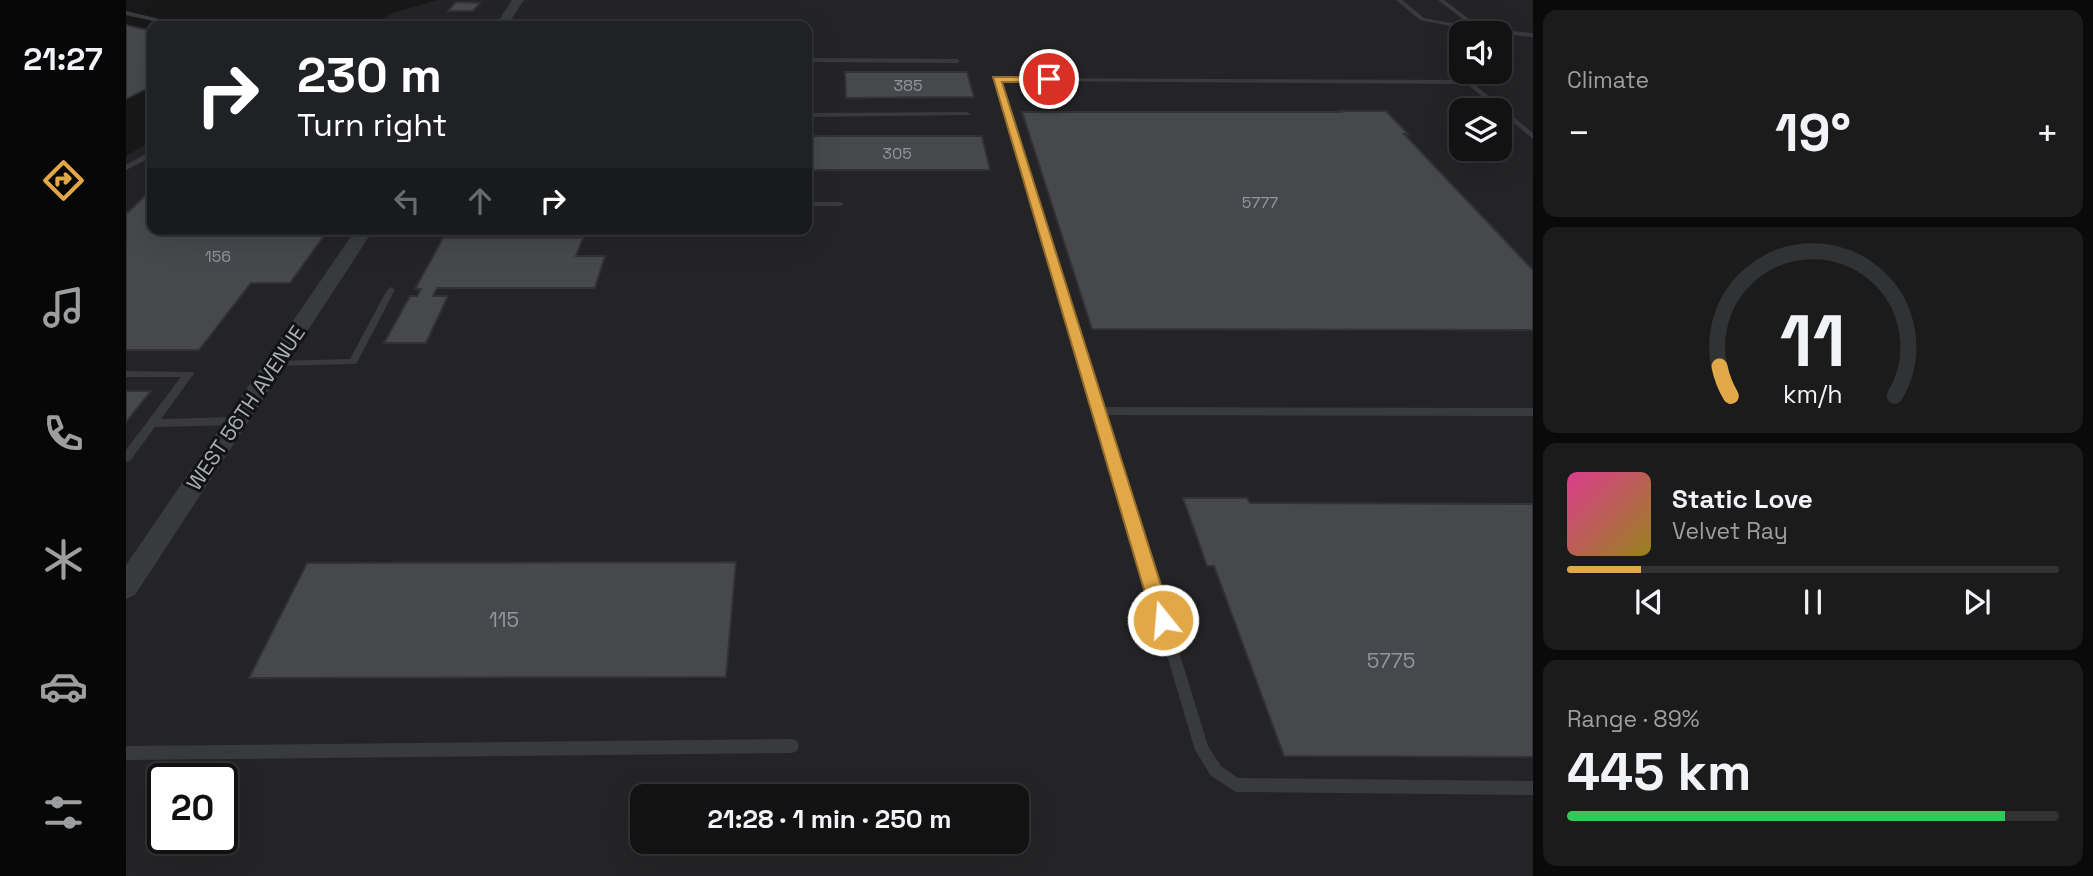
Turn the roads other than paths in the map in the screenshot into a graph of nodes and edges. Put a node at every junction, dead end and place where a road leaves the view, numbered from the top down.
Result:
1 (518, 0) edge
2 (1399, 0) edge
3 (1441, 0) edge
4 (126, 13) edge
5 (162, 21) edge
6 (504, 21) edge
7 (1468, 21) edge
8 (1449, 24) edge
9 (1512, 32) edge
10 (1533, 34) edge
11 (812, 60) edge
12 (957, 61) dead end
13 (967, 114) dead end
14 (812, 115) edge
15 (1533, 137) edge
16 (147, 157) edge
17 (126, 168) edge
18 (812, 204) edge
19 (840, 204) dead end
20 (361, 235) edge
21 (391, 290) dead end
22 (275, 364) junction
23 (126, 374) edge
24 (1100, 411) junction
25 (1533, 412) edge
26 (237, 421) junction
27 (152, 423) junction
28 (126, 458) edge
29 (126, 586) edge
30 (792, 746) dead end
31 (126, 753) edge
32 (1533, 788) edge

1 - 6 street
2 - 8 lane
3 - 7 lane
4 - 5 lane
9 - 10 lane
11 - 12 lane
13 - 14 lane
15 - 24 lane
16 - 17 lane
18 - 19 lane
20 - 22 street, WEST 56TH AVENUE
21 - 22 lane
22 - 26 street, WEST 56TH AVENUE
23 - 27 lane
24 - 25 lane
24 - 32 lane
26 - 27 lane
26 - 29 street, WEST 56TH AVENUE
27 - 28 lane
30 - 31 lane

